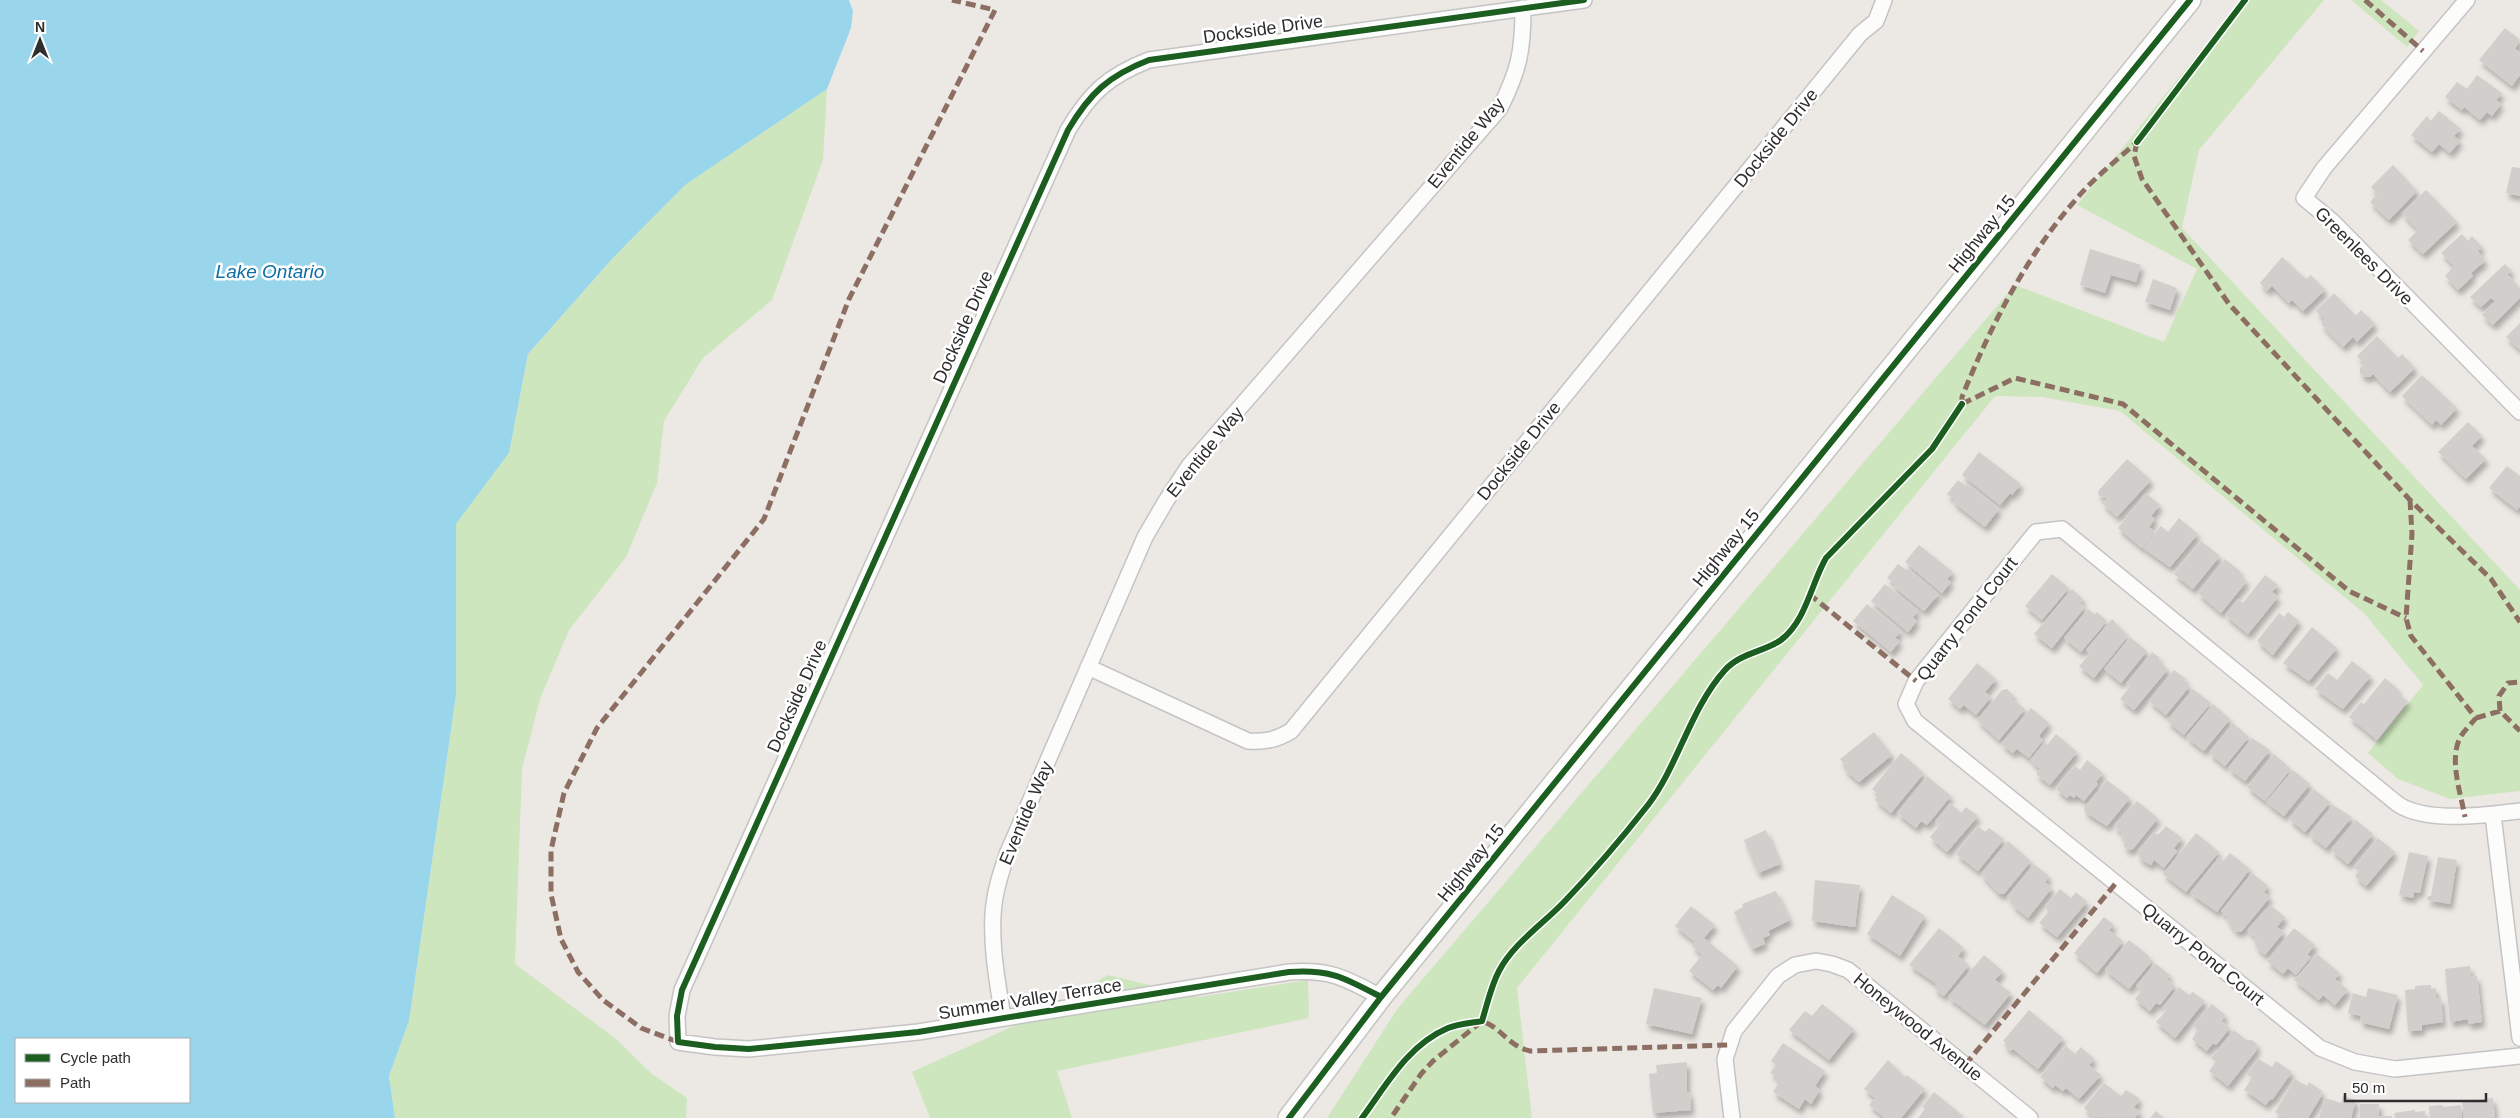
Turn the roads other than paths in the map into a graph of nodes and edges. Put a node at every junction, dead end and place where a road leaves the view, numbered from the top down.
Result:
1 (1584, 0) edge
2 (1884, 0) edge
3 (2190, 0) edge
4 (2467, 0) edge
5 (1523, 8) junction
6 (2520, 412) edge
7 (1088, 667) junction
8 (2520, 811) edge
9 (2493, 815) junction
10 (1381, 997) junction
11 (1003, 1018) junction
12 (2520, 1038) edge
13 (678, 1042) joint
14 (2520, 1056) edge
15 (1289, 1118) edge
16 (1732, 1118) edge
17 (2030, 1118) edge

1 - 5 street, Dockside Drive
2 - 7 street, Dockside Drive
3 - 10 main road, Highway 15
4 - 6 street, Greenlees Drive
5 - 7 street, Eventide Way
5 - 13 street, Dockside Drive
7 - 11 street, Eventide Way
8 - 9 street
9 - 12 street
9 - 14 street, Quarry Pond Court
10 - 11 street, Summer Valley Terrace
10 - 15 main road, Highway 15
11 - 13 street, Summer Valley Terrace
16 - 17 street, Honeywood Avenue

